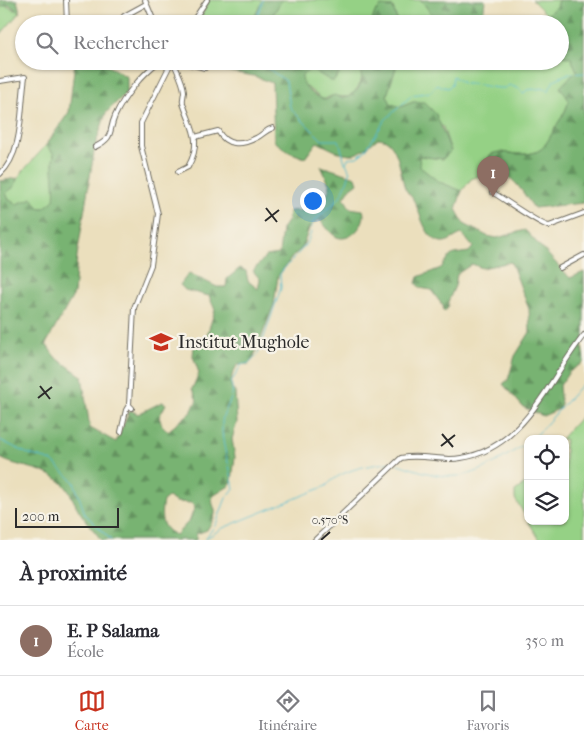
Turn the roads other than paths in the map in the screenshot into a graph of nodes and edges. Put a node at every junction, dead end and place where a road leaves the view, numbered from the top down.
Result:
1 (66, 0) edge
2 (207, 0) edge
3 (145, 2) edge
4 (66, 15) edge
5 (126, 15) edge
6 (150, 15) edge
7 (197, 15) edge
8 (150, 70) edge
9 (168, 70) edge
10 (177, 70) edge
11 (0, 81) edge
12 (273, 128) dead end
13 (195, 136) junction
14 (95, 147) dead end
15 (178, 172) dead end
16 (0, 174) edge
17 (492, 192) dead end
18 (584, 213) edge
19 (584, 255) edge
20 (560, 268) dead end
21 (584, 335) edge
22 (121, 432) dead end
23 (315, 540) edge

1 - 4 street
2 - 7 street
3 - 5 street
3 - 6 street
8 - 14 street
9 - 22 street
10 - 13 street
11 - 16 street
12 - 13 street
13 - 15 street
17 - 18 street
19 - 20 street
21 - 23 street

